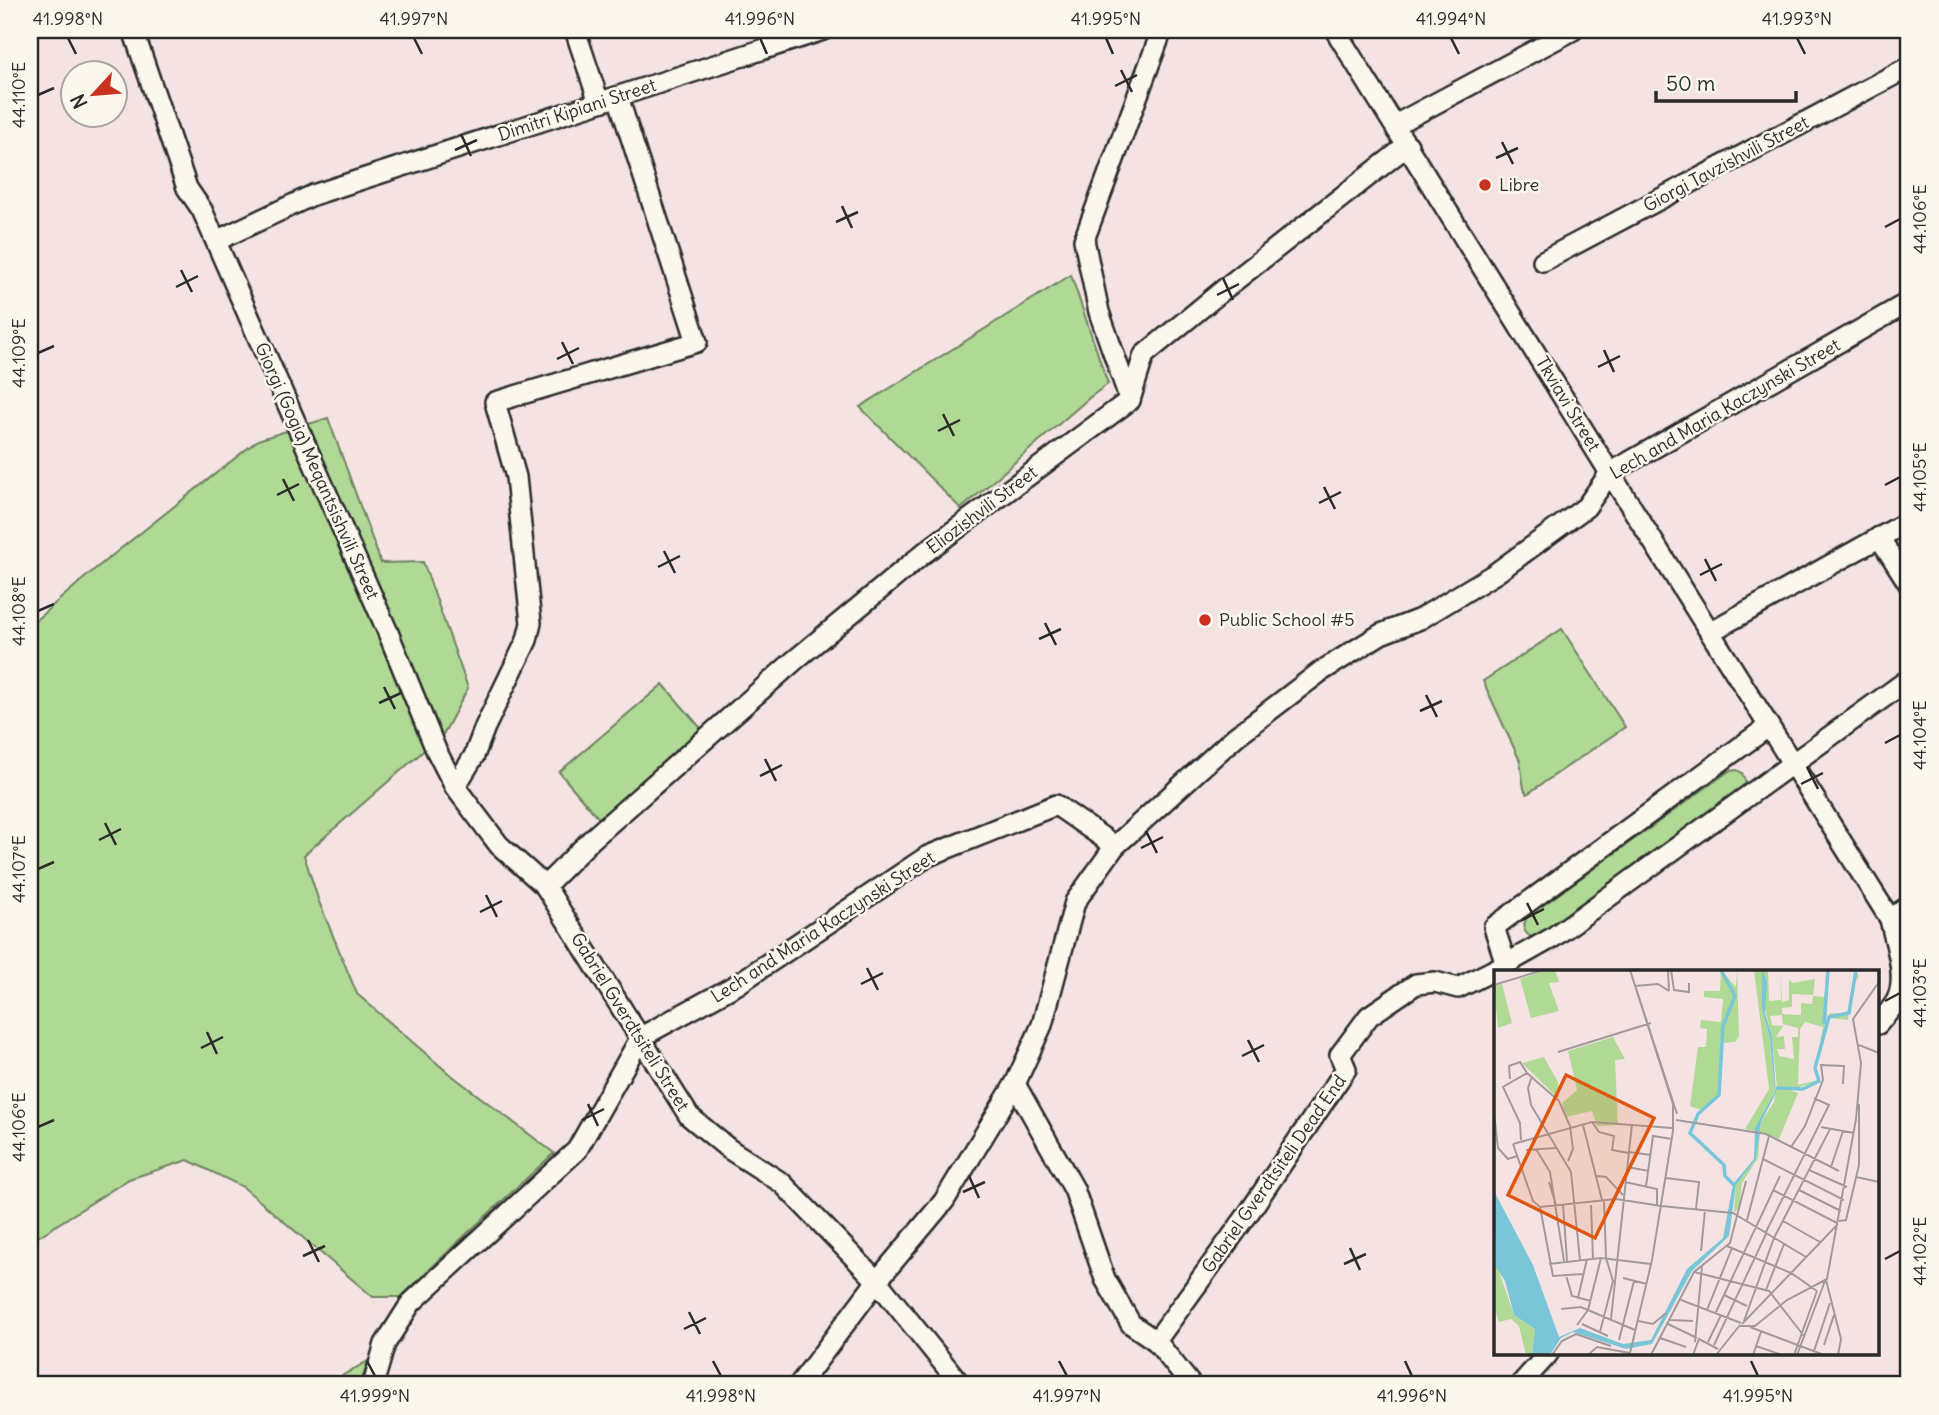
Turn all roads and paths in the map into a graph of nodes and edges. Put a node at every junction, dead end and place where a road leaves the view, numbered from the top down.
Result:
1 (133, 30) edge
2 (575, 30) edge
3 (821, 30) edge
4 (1163, 30) edge
5 (1335, 30) edge
6 (1573, 30) edge
7 (1909, 67) edge
8 (608, 100) junction
9 (1395, 125) junction
10 (1408, 145) junction
11 (216, 241) junction
12 (1543, 261) dead end
13 (1909, 302) edge
14 (1130, 400) junction
15 (1610, 473) junction
16 (1909, 521) edge
17 (1879, 537) junction
18 (1909, 584) edge
19 (1710, 632) junction
20 (1909, 679) edge
21 (1769, 726) junction
22 (1793, 765) junction
23 (455, 787) junction
24 (1115, 846) junction
25 (545, 886) junction
26 (1909, 906) edge
27 (1890, 919) junction
28 (1506, 964) junction
29 (1880, 1022) edge
30 (641, 1037) junction
31 (1015, 1084) junction
32 (877, 1281) junction
33 (1156, 1341) junction
34 (1546, 1356) edge
35 (373, 1385) edge
36 (799, 1385) edge
37 (961, 1385) edge
38 (1191, 1385) edge
39 (1520, 1385) edge

1 - 11 street, Giorgi (Gogia) Meqantsishvili Street
2 - 8 street
3 - 8 street, Dimitri Kipiani Street
4 - 14 street
5 - 9 street, Tkviavi Street
6 - 9 street
7 - 12 street, Giorgi Tavzishvili Street
8 - 11 street, Dimitri Kipiani Street
8 - 23 street
9 - 10 street, Tkviavi Street
10 - 14 street
10 - 15 street, Tkviavi Street
11 - 23 street, Giorgi (Gogia) Meqantsishvili Street
13 - 15 street, Lech and Maria Kaczynski Street
14 - 25 street, Eliozishvili Street
15 - 19 street, Tkviavi Street
15 - 24 street, Lech and Maria Kaczynski Street
16 - 17 street
17 - 18 street
17 - 19 street
19 - 21 street, Tkviavi Street
20 - 22 street, Gabriel Gverdtsiteli Dead End
21 - 22 street, Tkviavi Street
21 - 28 street
22 - 27 street, Tkviavi Street
22 - 28 street, Gabriel Gverdtsiteli Dead End
23 - 25 street, Giorgi (Gogia) Meqantsishvili Street
24 - 30 street, Lech and Maria Kaczynski Street
24 - 31 street
25 - 30 street, Gabriel Gverdtsiteli Street
26 - 27 street
27 - 29 street, Tkviavi Street
28 - 33 street, Gabriel Gverdtsiteli Dead End
30 - 32 street, Gabriel Gverdtsiteli Street
30 - 35 street
31 - 32 street
31 - 33 street
32 - 36 street
32 - 37 street, Gabriel Gverdtsiteli Street
33 - 38 street
34 - 39 street

